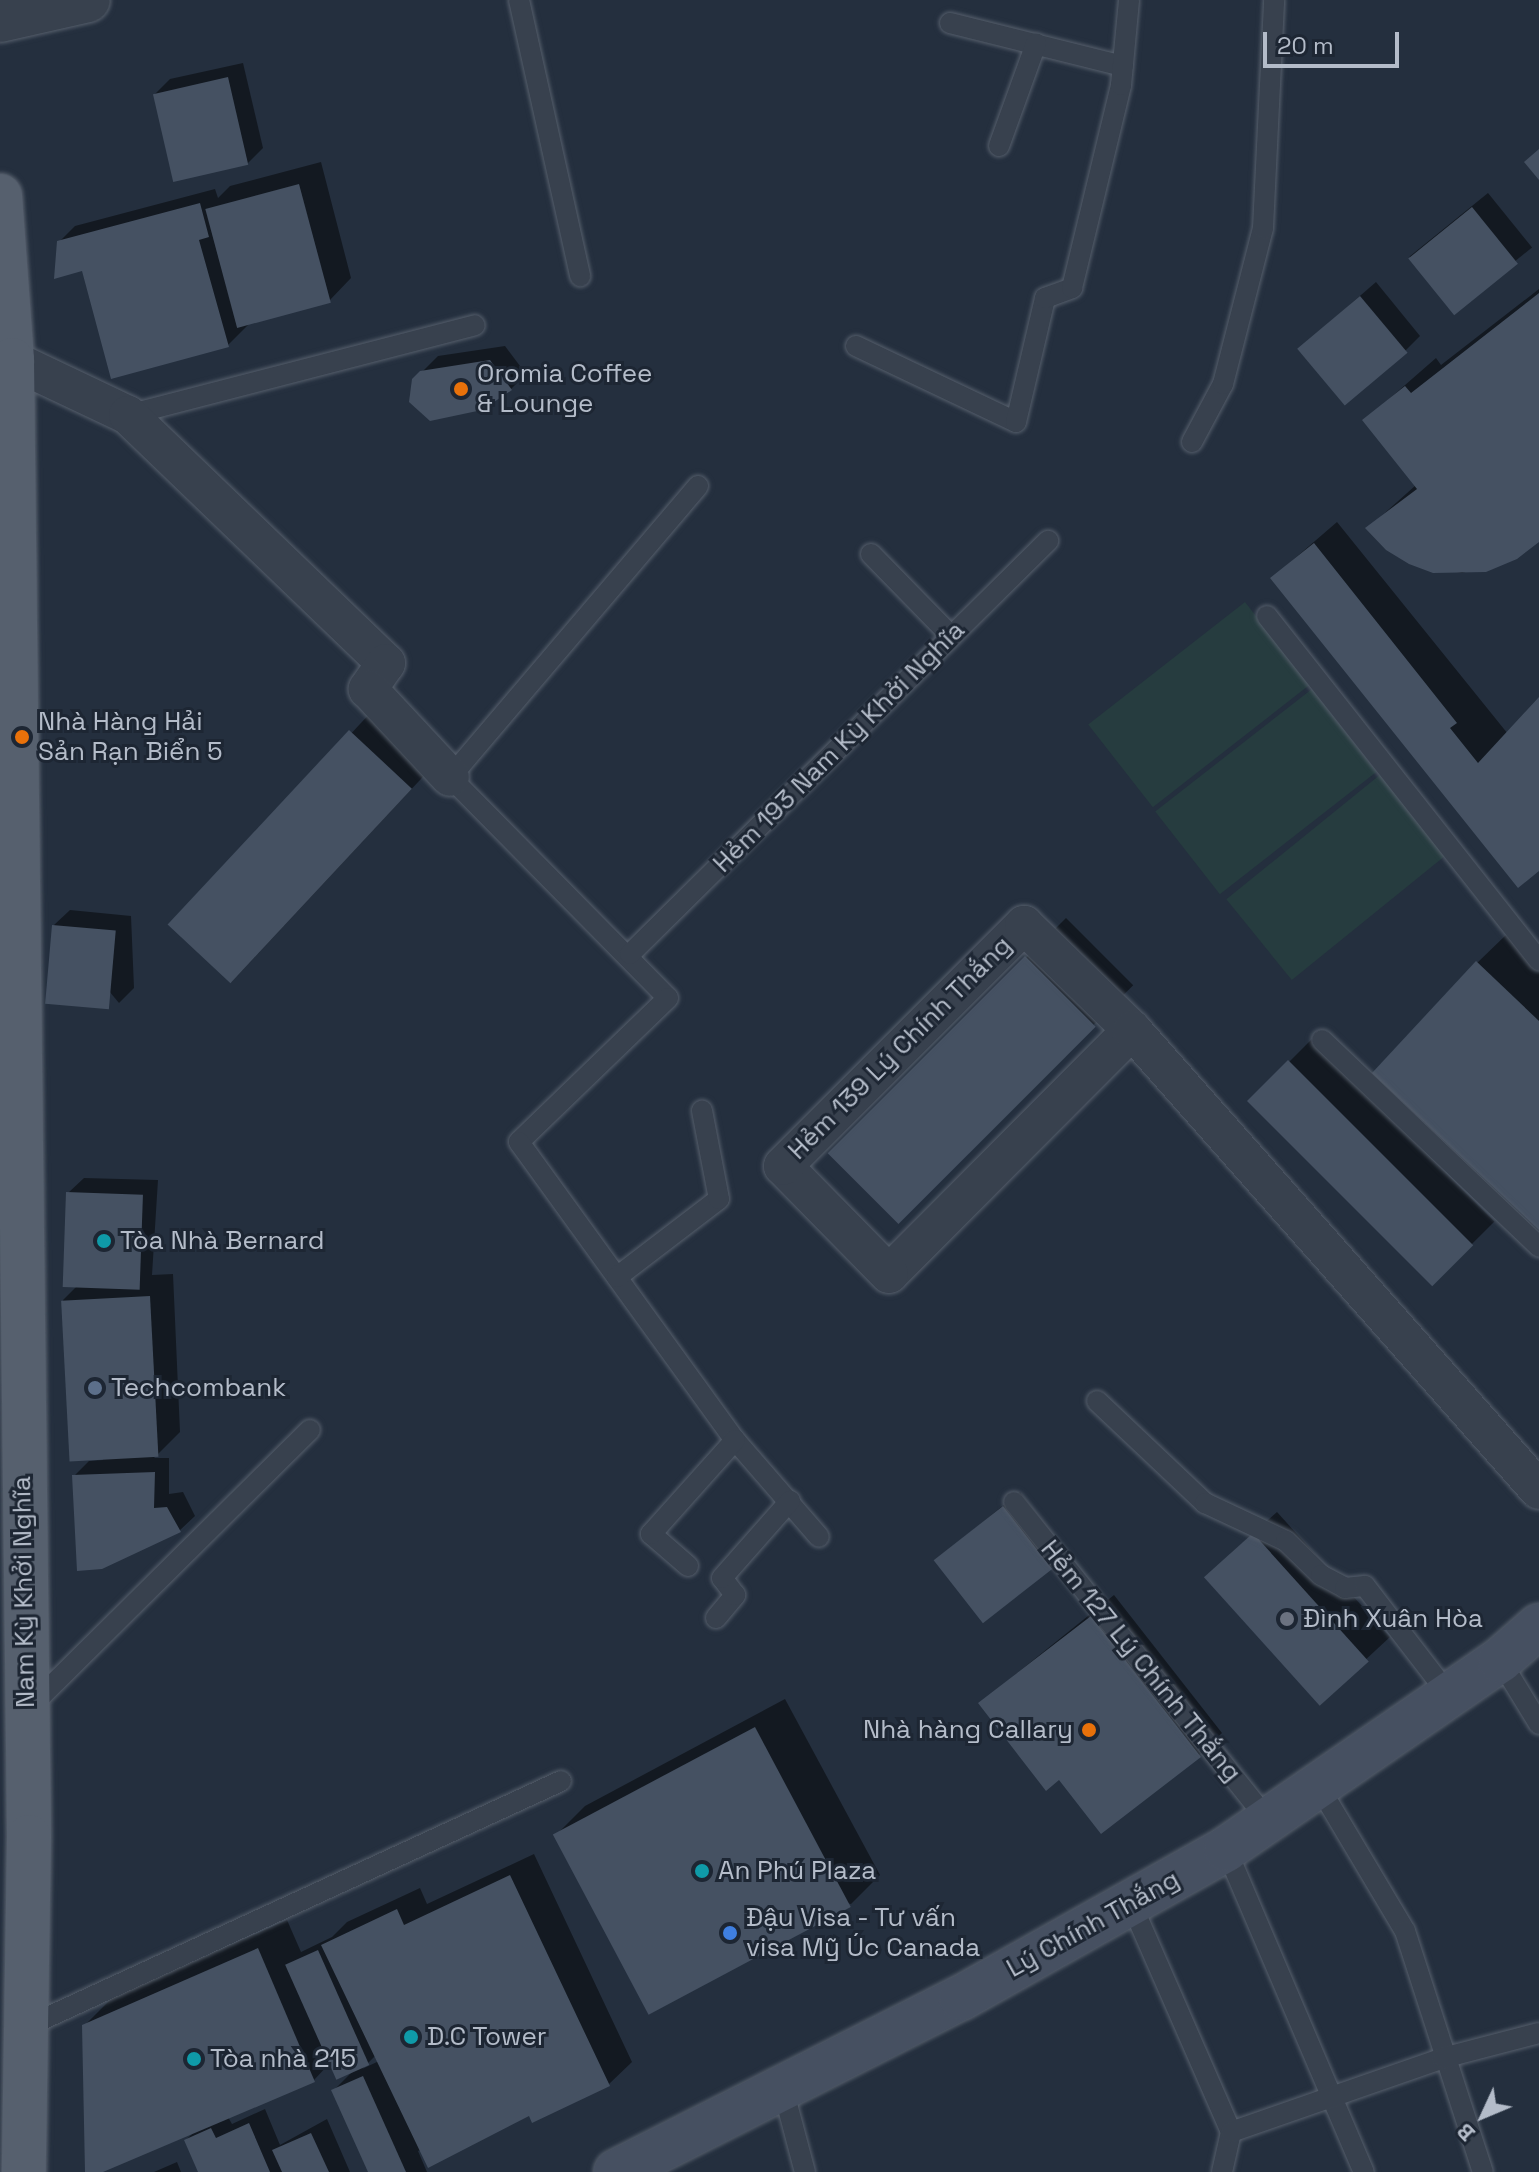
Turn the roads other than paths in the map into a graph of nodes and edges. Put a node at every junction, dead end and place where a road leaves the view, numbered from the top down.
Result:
1 (88, 0) edge
2 (519, 0) edge
3 (1129, 0) edge
4 (1274, 0) edge
5 (0, 20) edge
6 (950, 23) dead end
7 (1036, 44) junction
8 (1123, 66) junction
9 (999, 146) dead end
10 (0, 196) edge
11 (580, 276) dead end
12 (475, 325) dead end
13 (856, 346) dead end
14 (12, 360) junction
15 (128, 415) junction
16 (1192, 442) dead end
17 (698, 486) dead end
18 (1048, 541) dead end
19 (871, 554) dead end
20 (1267, 616) dead end
21 (951, 636) junction
22 (450, 777) junction
23 (630, 954) junction
24 (1539, 961) edge
25 (1132, 1030) junction
26 (1322, 1040) dead end
27 (702, 1111) dead end
28 (1539, 1247) edge
29 (617, 1277) junction
30 (1097, 1401) dead end
31 (310, 1430) dead end
32 (735, 1440) junction
33 (1539, 1490) edge
34 (790, 1501) junction
35 (1014, 1502) dead end
36 (819, 1537) dead end
37 (688, 1566) dead end
38 (716, 1618) dead end
39 (1539, 1626) edge
40 (1500, 1660) junction
41 (1449, 1695) junction
42 (26, 1711) junction
43 (1539, 1724) edge
44 (561, 1781) dead end
45 (1318, 1785) junction
46 (1268, 1820) junction
47 (1226, 1849) junction
48 (1131, 1903) junction
49 (24, 2028) junction
50 (1539, 2033) edge
51 (1443, 2058) junction
52 (783, 2089) junction
53 (1333, 2096) junction
54 (1231, 2132) junction
55 (24, 2172) edge
56 (616, 2172) edge
57 (805, 2172) edge
58 (1222, 2172) edge
59 (1364, 2172) edge
60 (1483, 2172) edge

1 - 5 street
2 - 11 lane
3 - 8 lane
4 - 16 lane
6 - 7 lane
7 - 8 lane
7 - 9 lane
8 - 13 lane
10 - 14 main road, Nam Kỳ Khởi Nghĩa
12 - 15 lane
14 - 15 street
14 - 42 main road, Nam Kỳ Khởi Nghĩa
15 - 22 street
17 - 22 lane
18 - 21 lane, Hẻm 193 Nam Kỳ Khởi Nghĩa
19 - 21 lane
20 - 24 lane
21 - 23 lane, Hẻm 193 Nam Kỳ Khởi Nghĩa
22 - 23 lane
23 - 29 lane
25 - 25 street, Hẻm 139 Lý Chính Thắng
25 - 33 street, Hẻm 139 Lý Chính Thắng
26 - 28 lane
27 - 29 lane
29 - 32 lane
30 - 41 lane
31 - 42 lane
32 - 34 lane
32 - 37 lane
34 - 36 lane
34 - 38 lane
35 - 46 lane, Hẻm 127 Lý Chính Thắng
39 - 40 main road, Lý Chính Thắng
40 - 41 main road, Lý Chính Thắng
40 - 43 lane
41 - 45 main road, Lý Chính Thắng
42 - 49 main road, Nam Kỳ Khởi Nghĩa
44 - 49 lane
45 - 46 main road, Lý Chính Thắng
45 - 51 lane
46 - 47 main road, Lý Chính Thắng
47 - 48 main road, Lý Chính Thắng
47 - 53 lane
48 - 52 main road, Lý Chính Thắng
48 - 54 lane
49 - 55 main road, Nam Kỳ Khởi Nghĩa
50 - 51 lane
51 - 53 lane
51 - 60 lane
52 - 56 main road, Lý Chính Thắng
52 - 57 lane
53 - 54 lane
53 - 59 lane
54 - 58 lane

